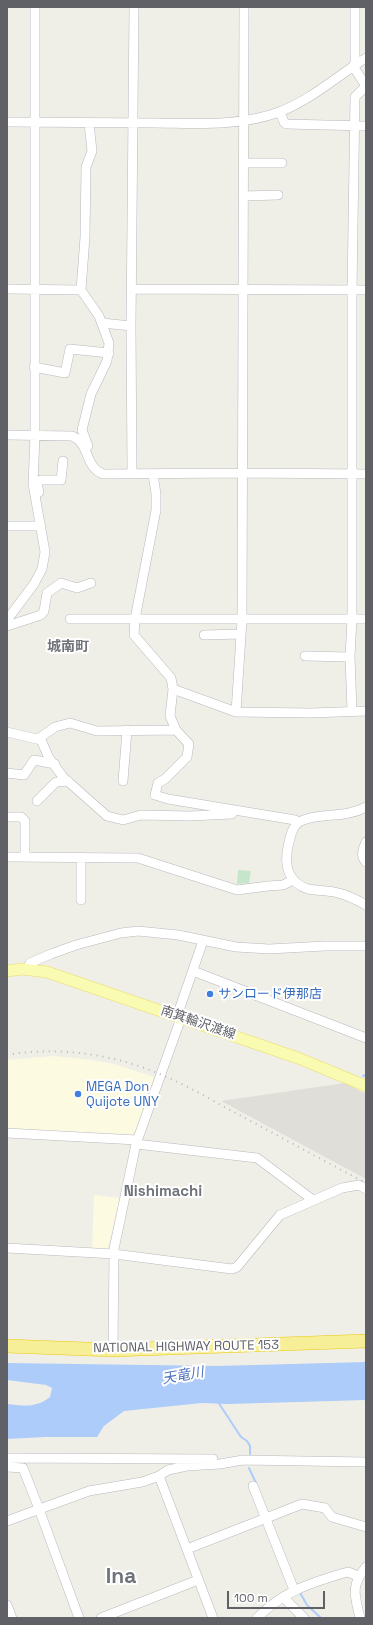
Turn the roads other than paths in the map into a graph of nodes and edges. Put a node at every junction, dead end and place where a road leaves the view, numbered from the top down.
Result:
1 (35, 7) edge
2 (134, 7) edge
3 (244, 7) edge
4 (355, 7) edge
5 (366, 58) edge
6 (354, 66) junction
7 (366, 86) edge
8 (280, 112) junction
9 (243, 121) junction
10 (7, 122) edge
11 (35, 122) junction
12 (89, 123) junction
13 (134, 123) junction
14 (355, 125) junction
15 (366, 126) edge
16 (244, 163) junction
17 (282, 163) dead end
18 (278, 195) dead end
19 (244, 196) junction
20 (7, 289) edge
21 (34, 290) junction
22 (81, 290) junction
23 (132, 290) junction
24 (242, 290) junction
25 (352, 290) junction
26 (366, 290) edge
27 (102, 323) junction
28 (131, 326) junction
29 (109, 353) junction
30 (34, 367) junction
31 (7, 435) edge
32 (35, 436) junction
33 (88, 458) junction
34 (63, 461) dead end
35 (242, 472) junction
36 (132, 474) junction
37 (153, 474) junction
38 (352, 474) junction
39 (366, 474) edge
40 (39, 515) junction
41 (7, 526) edge
42 (41, 526) junction
43 (92, 583) dead end
44 (70, 618) dead end
45 (352, 619) junction
46 (366, 619) edge
47 (7, 620) edge
48 (135, 620) junction
49 (242, 620) junction
50 (7, 626) edge
51 (241, 634) junction
52 (204, 636) dead end
53 (304, 656) dead end
54 (350, 657) junction
55 (173, 689) junction
56 (352, 711) junction
57 (366, 711) edge
58 (236, 712) junction
59 (127, 730) junction
60 (176, 730) junction
61 (7, 732) edge
62 (38, 739) junction
63 (55, 764) junction
64 (7, 773) edge
65 (68, 781) junction
66 (123, 781) dead end
67 (37, 801) dead end
68 (366, 806) edge
69 (248, 813) junction
70 (7, 817) edge
71 (299, 822) junction
72 (366, 842) edge
73 (7, 857) edge
74 (25, 857) junction
75 (81, 857) junction
76 (366, 862) edge
77 (293, 880) junction
78 (81, 900) dead end
79 (366, 905) edge
80 (203, 941) junction
81 (366, 946) edge
82 (27, 970) junction
83 (7, 971) edge
84 (193, 971) junction
85 (179, 1017) junction
86 (366, 1038) edge
87 (366, 1086) edge
88 (7, 1133) edge
89 (137, 1142) junction
90 (366, 1189) edge
91 (313, 1200) junction
92 (7, 1248) edge
93 (114, 1254) junction
94 (366, 1341) edge
95 (7, 1346) edge
96 (113, 1350) junction
97 (7, 1458) edge
98 (366, 1462) edge
99 (229, 1463) junction
100 (7, 1467) edge
101 (159, 1476) junction
102 (252, 1486) dead end
103 (39, 1509) junction
104 (268, 1518) junction
105 (7, 1520) edge
106 (366, 1527) edge
107 (187, 1549) junction
108 (366, 1567) edge
109 (358, 1576) junction
110 (198, 1580) junction
111 (296, 1589) junction
112 (283, 1596) junction
113 (7, 1605) edge
114 (12, 1618) edge
115 (79, 1618) edge
116 (101, 1618) edge
117 (213, 1618) edge
118 (257, 1618) edge
119 (304, 1618) edge
120 (360, 1618) edge

1 - 11 street
2 - 13 street
3 - 9 street
4 - 6 street
5 - 6 street
6 - 7 street
6 - 8 street
7 - 14 street
8 - 9 street
8 - 14 street
9 - 13 street
9 - 16 street
10 - 11 street
11 - 12 street
11 - 21 street
12 - 13 street
12 - 22 street
13 - 23 street
14 - 15 street
14 - 25 street
16 - 17 street
16 - 19 street
18 - 19 street
19 - 24 street
20 - 21 street
21 - 22 street
21 - 30 street
22 - 27 street
23 - 24 street
23 - 28 street
24 - 25 street
24 - 35 street
25 - 26 street
25 - 38 street
27 - 28 street
27 - 29 street
28 - 36 street
29 - 30 street
29 - 33 street
30 - 32 street
31 - 32 street
32 - 33 street
32 - 40 street
33 - 36 street
34 - 40 street
35 - 37 street
35 - 38 street
35 - 49 street
36 - 37 street
37 - 48 street
38 - 39 street
38 - 45 street
40 - 42 street
41 - 42 street
42 - 47 street
43 - 50 street
44 - 48 street
45 - 46 street
45 - 49 street
45 - 54 street
48 - 49 street
48 - 55 street
49 - 51 street
51 - 52 street
51 - 58 street
53 - 54 street
54 - 56 street
55 - 58 street
55 - 60 street
56 - 57 street
56 - 58 street
59 - 60 street
59 - 62 street
59 - 66 street
60 - 69 street
61 - 62 street
62 - 63 street
63 - 64 street
63 - 65 street
65 - 67 street
65 - 69 street
68 - 71 street
69 - 71 street
70 - 74 street
71 - 77 street
72 - 76 street
73 - 74 street
74 - 75 street
75 - 77 street
75 - 78 street
77 - 79 street
80 - 81 street
80 - 82 street
80 - 84 street
82 - 83 main road, 南箕輪沢渡線
82 - 85 main road, 南箕輪沢渡線
84 - 85 street
84 - 86 street
85 - 87 main road, 南箕輪沢渡線
85 - 89 street
88 - 89 street
89 - 91 street
89 - 93 street
90 - 91 street
91 - 93 street
92 - 93 street
93 - 96 street
94 - 96 highway, NATIONAL HIGHWAY ROUTE 153
95 - 96 highway, NATIONAL HIGHWAY ROUTE 153
97 - 99 street
98 - 99 street
99 - 101 street
100 - 103 street
101 - 103 street
101 - 107 street
102 - 104 street
103 - 105 street
103 - 115 street
104 - 106 street
104 - 107 street
104 - 111 street
107 - 110 street
108 - 109 street
109 - 111 street
109 - 120 street
110 - 116 street
110 - 117 street
111 - 112 street
112 - 118 street
112 - 119 street
113 - 114 street

